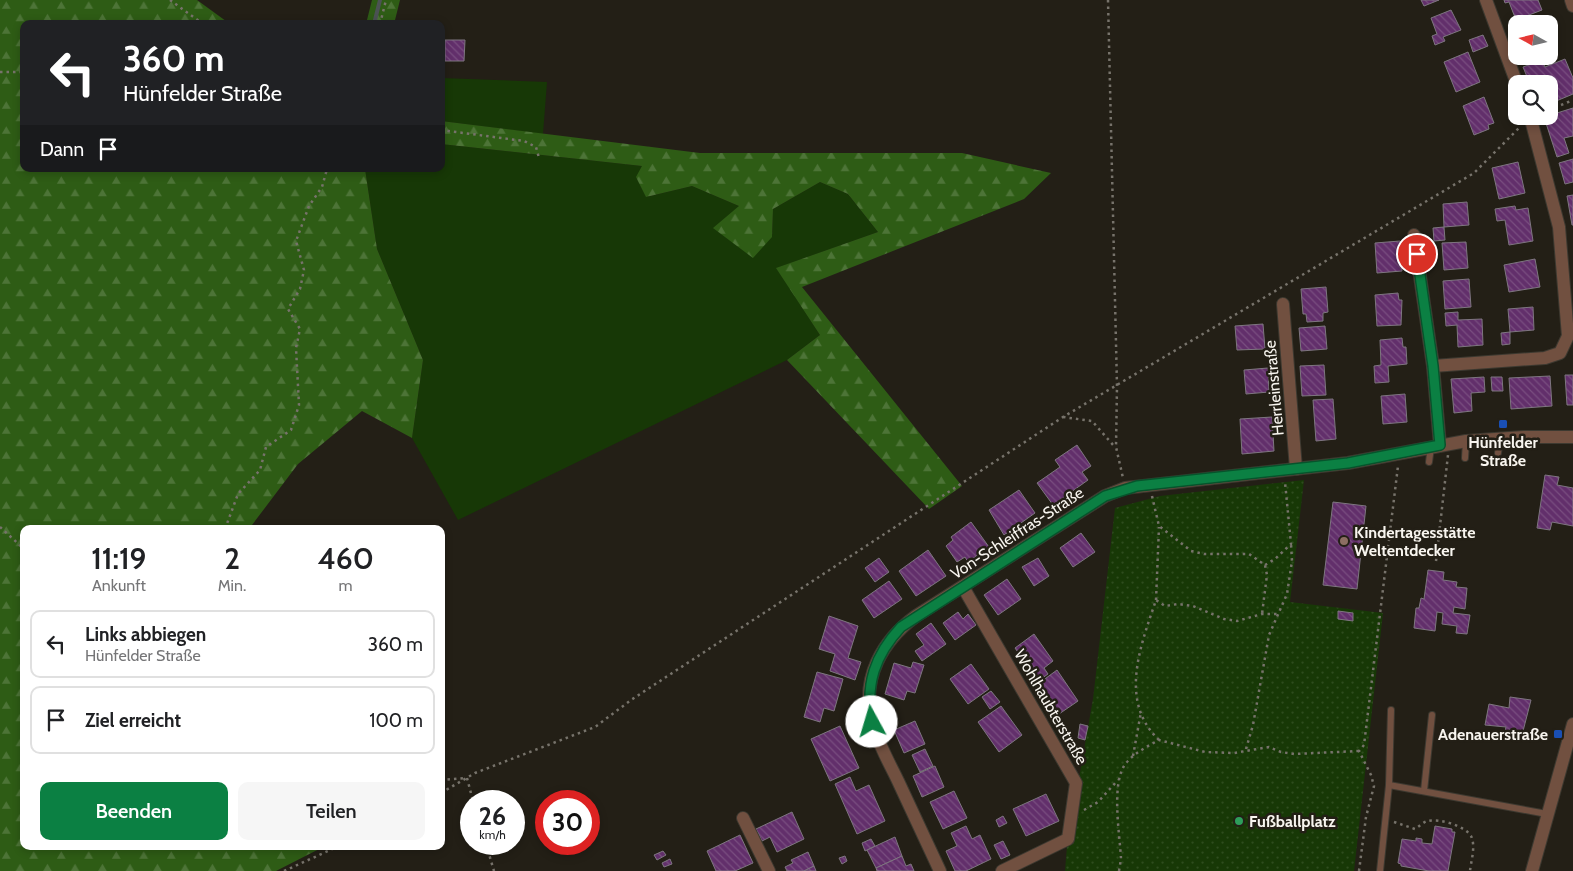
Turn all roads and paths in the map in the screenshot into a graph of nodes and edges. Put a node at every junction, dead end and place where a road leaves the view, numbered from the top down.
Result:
1 (170, 0) edge
2 (386, 0) edge
3 (1108, 0) edge
4 (1486, 0) edge
5 (1571, 0) edge
6 (1573, 6) edge
7 (198, 20) edge
8 (381, 20) edge
9 (0, 72) edge
10 (20, 72) edge
11 (1515, 75) edge
12 (1573, 100) edge
13 (1558, 106) edge
14 (1522, 125) edge
15 (1532, 125) edge
16 (445, 131) edge
17 (539, 158) dead end
18 (326, 172) edge
19 (1414, 235) dead end
20 (1283, 304) dead end
21 (1433, 366) junction
22 (1117, 386) junction
23 (1063, 416) junction
24 (1573, 437) edge
25 (1500, 438) junction
26 (1466, 442) junction
27 (1440, 445) junction
28 (1116, 447) junction
29 (1498, 453) dead end
30 (1400, 454) junction
31 (1465, 458) dead end
32 (1429, 462) dead end
33 (1290, 470) junction
34 (1150, 485) junction
35 (1125, 488) junction
36 (226, 525) edge
37 (1159, 526) junction
38 (0, 527) edge
39 (1291, 544) junction
40 (20, 545) edge
41 (1436, 561) dead end
42 (1265, 565) junction
43 (963, 586) junction
44 (1156, 600) junction
45 (1262, 614) junction
46 (1278, 614) junction
47 (1391, 710) dead end
48 (1141, 711) junction
49 (1432, 715) dead end
50 (1573, 724) edge
51 (1159, 740) junction
52 (1570, 745) edge
53 (1246, 749) junction
54 (1359, 752) junction
55 (1133, 757) junction
56 (467, 778) junction
57 (1119, 779) junction
58 (445, 780) edge
59 (1389, 785) junction
60 (445, 790) edge
61 (470, 790) edge
62 (1424, 792) junction
63 (1098, 802) dead end
64 (1546, 814) junction
65 (743, 818) dead end
66 (1385, 820) junction
67 (329, 850) edge
68 (489, 855) edge
69 (284, 871) edge
70 (494, 871) edge
71 (769, 871) edge
72 (940, 871) edge
73 (1002, 871) edge
74 (1119, 871) edge
75 (1359, 871) edge
76 (1380, 871) edge
77 (1470, 871) edge
78 (1532, 871) edge

1 - 7 path
2 - 8 path
3 - 22 path
4 - 11 street
5 - 6 street
9 - 10 path
12 - 13 path
14 - 22 path
15 - 21 street
16 - 17 path
18 - 36 path
19 - 21 street
20 - 33 street, Herrleinstraße
21 - 27 street
22 - 23 path
22 - 28 path
23 - 28 path
23 - 56 path
24 - 25 street, Von-Schleiffras-Straße
25 - 26 street, Von-Schleiffras-Straße
25 - 29 lane
26 - 27 street, Von-Schleiffras-Straße
26 - 31 lane
27 - 30 street, Von-Schleiffras-Straße
27 - 32 lane
27 - 41 path
28 - 35 path
30 - 33 street, Von-Schleiffras-Straße
30 - 54 path
33 - 34 street, Von-Schleiffras-Straße
33 - 39 path
34 - 35 street, Von-Schleiffras-Straße
34 - 37 path
35 - 43 street, Von-Schleiffras-Straße
37 - 42 path
37 - 44 path
38 - 40 path
39 - 42 path
39 - 46 path
42 - 45 path
43 - 72 street, Von-Schleiffras-Straße
43 - 73 street, Wohlhaubterstraße
44 - 45 path
44 - 48 path
45 - 46 path
46 - 53 path
47 - 59 lane
48 - 51 path
48 - 55 path
49 - 62 lane
50 - 52 street
51 - 53 path
51 - 55 path
52 - 64 street
53 - 54 path
54 - 75 path
55 - 57 path
56 - 58 path
56 - 60 path
56 - 61 path
57 - 63 path
57 - 74 path
59 - 62 lane
59 - 66 lane
62 - 64 lane
64 - 78 street
65 - 71 street
66 - 76 lane
66 - 77 path
67 - 69 path
68 - 70 path

